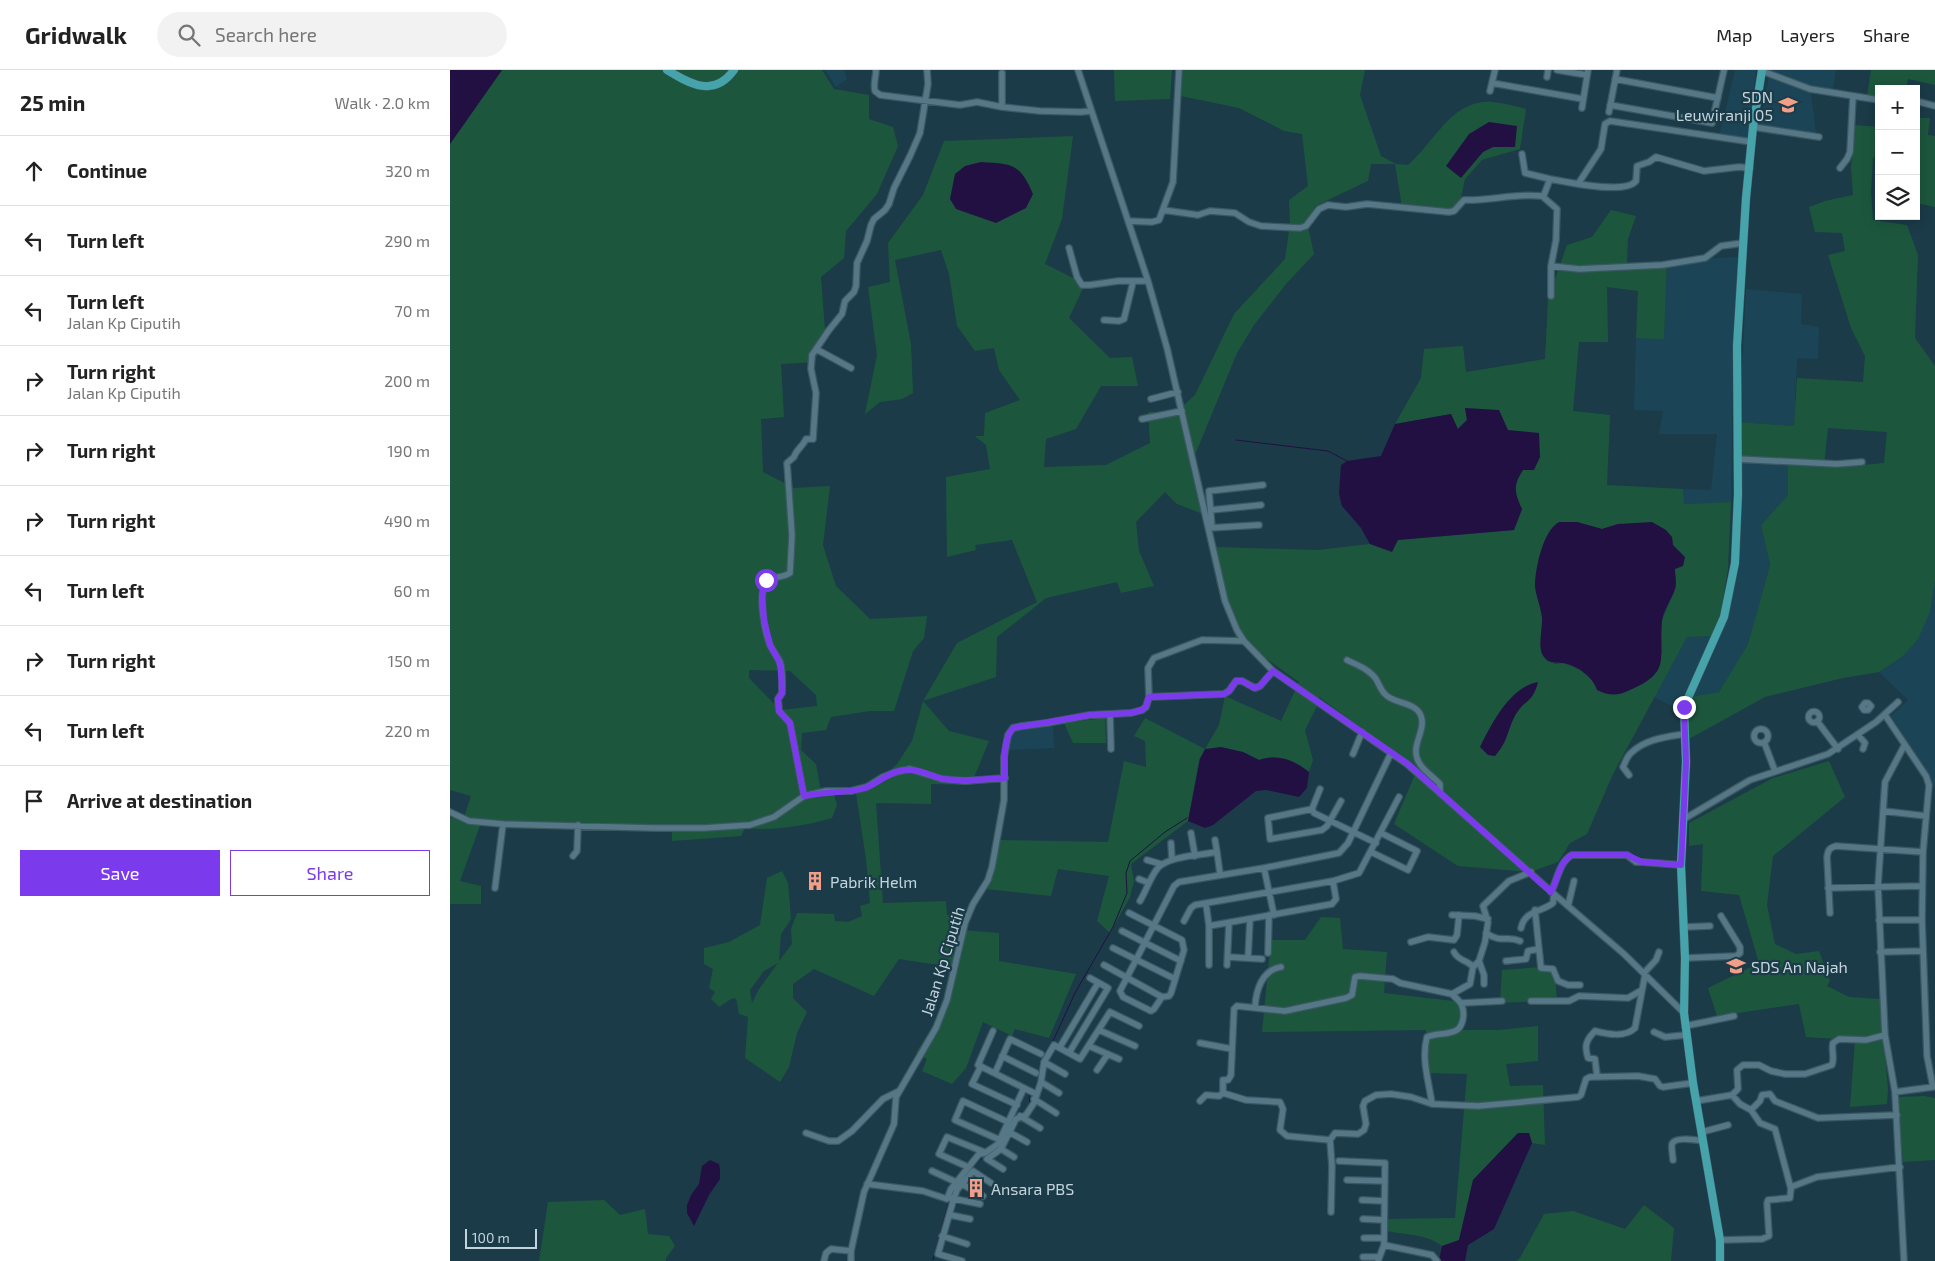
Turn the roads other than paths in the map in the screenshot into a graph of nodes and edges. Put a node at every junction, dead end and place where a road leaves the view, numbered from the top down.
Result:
1 (667, 70) edge
2 (734, 70) edge
3 (876, 70) edge
4 (927, 70) edge
5 (1078, 70) edge
6 (1179, 70) edge
7 (1494, 70) edge
8 (1548, 70) edge
9 (1557, 70) edge
10 (1617, 70) edge
11 (1721, 70) edge
12 (1762, 70) edge
13 (1588, 72) edge
14 (1002, 73) dead end
15 (1546, 77) dead end
16 (1615, 79) junction
17 (1492, 83) junction
18 (1490, 91) dead end
19 (1854, 96) junction
20 (1718, 98) junction
21 (1583, 99) junction
22 (1875, 99) edge
23 (925, 100) junction
24 (1920, 102) edge
25 (1610, 104) junction
26 (1935, 106) edge
27 (1002, 108) junction
28 (1582, 108) dead end
29 (1091, 111) junction
30 (1609, 112) dead end
31 (1753, 127) junction
32 (1819, 137) dead end
33 (1752, 142) junction
34 (1522, 154) dead end
35 (1750, 168) junction
36 (1840, 168) dead end
37 (1550, 179) junction
38 (1578, 184) junction
39 (1542, 196) junction
40 (1163, 210) junction
41 (1128, 221) junction
42 (1743, 243) junction
43 (1069, 248) dead end
44 (1551, 266) junction
45 (1148, 281) junction
46 (1134, 282) junction
47 (1551, 296) dead end
48 (1104, 320) dead end
49 (816, 348) junction
50 (851, 368) dead end
51 (1178, 392) junction
52 (1152, 399) dead end
53 (1182, 411) junction
54 (1142, 419) dead end
55 (1737, 459) junction
56 (1862, 462) dead end
57 (1264, 485) dead end
58 (1261, 505) dead end
59 (1211, 510) junction
60 (1259, 525) dead end
61 (1211, 528) junction
62 (1244, 640) junction
63 (1347, 660) dead end
64 (1273, 671) junction
65 (1149, 697) junction
66 (1898, 702) dead end
67 (1868, 710) dead end
68 (1110, 714) junction
69 (1885, 715) junction
70 (1817, 721) dead end
71 (1876, 722) junction
72 (1362, 732) junction
73 (1685, 734) junction
74 (1858, 735) junction
75 (1764, 742) dead end
76 (1904, 746) junction
77 (1111, 749) dead end
78 (1838, 749) junction
79 (1864, 749) dead end
80 (1391, 753) junction
81 (1353, 754) dead end
82 (1775, 771) junction
83 (1629, 775) dead end
84 (1005, 778) junction
85 (1320, 789) dead end
86 (1440, 792) junction
87 (804, 796) junction
88 (1399, 797) dead end
89 (1341, 800) dead end
90 (1312, 809) junction
91 (1883, 811) junction
92 (450, 812) edge
93 (1926, 816) junction
94 (1684, 819) junction
95 (1330, 821) junction
96 (503, 824) junction
97 (578, 825) junction
98 (1353, 832) junction
99 (1191, 833) dead end
100 (1381, 833) junction
101 (1215, 840) dead end
102 (1171, 843) dead end
103 (1376, 843) junction
104 (1880, 848) junction
105 (1217, 852) junction
106 (1371, 852) junction
107 (1922, 852) junction
108 (573, 856) dead end
109 (1195, 856) junction
110 (1147, 860) dead end
111 (1172, 860) junction
112 (1161, 864) junction
113 (1681, 865) junction
114 (1264, 868) junction
115 (1531, 872) junction
116 (1220, 874) junction
117 (1139, 879) dead end
118 (1333, 881) junction
119 (1574, 881) dead end
120 (1149, 883) junction
121 (1878, 886) junction
122 (1921, 886) junction
123 (495, 888) dead end
124 (1828, 888) junction
125 (1269, 892) junction
126 (1552, 893) junction
127 (1140, 901) dead end
128 (1206, 904) junction
129 (1568, 906) junction
130 (1536, 910) junction
131 (1129, 913) dead end
132 (1830, 913) dead end
133 (1272, 915) junction
134 (1452, 915) dead end
135 (1459, 915) junction
136 (1721, 916) dead end
137 (1250, 919) junction
138 (1488, 919) junction
139 (1879, 920) junction
140 (1922, 920) junction
141 (1184, 921) dead end
142 (1229, 923) junction
143 (1154, 925) junction
144 (1210, 926) junction
145 (1710, 926) dead end
146 (1521, 928) dead end
147 (1684, 928) junction
148 (1122, 931) dead end
149 (1486, 933) junction
150 (1520, 941) dead end
151 (1411, 942) dead end
152 (1146, 944) junction
153 (1113, 948) dead end
154 (1539, 950) junction
155 (1922, 951) junction
156 (1454, 952) dead end
157 (1659, 952) dead end
158 (1880, 952) junction
159 (1268, 953) dead end
160 (1228, 957) junction
161 (1248, 958) junction
162 (1685, 958) junction
163 (1262, 959) dead end
164 (1136, 960) junction
165 (1181, 961) junction
166 (1478, 961) junction
167 (1506, 961) dead end
168 (1104, 965) dead end
169 (1209, 965) dead end
170 (1227, 965) dead end
171 (1281, 967) dead end
172 (1473, 967) junction
173 (1644, 974) junction
174 (1090, 978) dead end
175 (1127, 978) junction
176 (1175, 979) junction
177 (1098, 983) junction
178 (1484, 984) dead end
179 (1580, 985) dead end
180 (1642, 990) junction
181 (1452, 994) junction
182 (1162, 997) junction
183 (1502, 1001) dead end
184 (1531, 1001) dead end
185 (1461, 1003) junction
186 (1255, 1007) junction
187 (1684, 1013) junction
188 (1734, 1016) dead end
189 (1139, 1026) dead end
190 (1685, 1026) junction
191 (1099, 1030) junction
192 (993, 1031) dead end
193 (1654, 1032) dead end
194 (1686, 1035) junction
195 (1885, 1035) junction
196 (1200, 1043) dead end
197 (1089, 1046) junction
198 (1135, 1046) dead end
199 (1060, 1047) junction
200 (1232, 1049) junction
201 (1069, 1053) junction
202 (1041, 1054) dead end
203 (1108, 1054) junction
204 (1002, 1056) junction
205 (1119, 1059) dead end
206 (1044, 1062) junction
207 (981, 1066) junction
208 (1097, 1070) dead end
209 (1036, 1073) dead end
210 (995, 1074) junction
211 (1065, 1074) dead end
212 (1596, 1076) junction
213 (1041, 1082) junction
214 (1693, 1083) junction
215 (1024, 1088) junction
216 (899, 1091) junction
217 (1895, 1092) junction
218 (1059, 1093) dead end
219 (1223, 1093) junction
220 (1732, 1094) junction
221 (1033, 1095) junction
222 (1200, 1101) dead end
223 (1696, 1101) junction
224 (1432, 1104) junction
225 (1017, 1105) junction
226 (1751, 1110) junction
227 (1056, 1113) dead end
228 (1897, 1115) junction
229 (1020, 1116) junction
230 (1008, 1122) junction
231 (1728, 1125) dead end
232 (1040, 1128) dead end
233 (1009, 1132) junction
234 (1702, 1132) junction
235 (806, 1134) dead end
236 (1000, 1140) junction
237 (1330, 1140) junction
238 (1704, 1141) junction
239 (1027, 1142) dead end
240 (1002, 1149) junction
241 (986, 1156) junction
242 (1014, 1157) dead end
243 (1673, 1160) dead end
244 (1339, 1161) dead end
245 (1900, 1167) junction
246 (970, 1169) junction
247 (1003, 1169) dead end
248 (932, 1171) dead end
249 (1347, 1180) dead end
250 (1384, 1181) junction
251 (959, 1183) junction
252 (991, 1183) dead end
253 (866, 1184) junction
254 (1791, 1189) junction
255 (983, 1196) dead end
256 (951, 1198) junction
257 (1362, 1200) dead end
258 (1384, 1201) junction
259 (980, 1204) dead end
260 (1331, 1212) dead end
261 (950, 1215) junction
262 (970, 1219) dead end
263 (1363, 1219) dead end
264 (1384, 1220) junction
265 (942, 1236) junction
266 (1364, 1238) dead end
267 (1720, 1240) junction
268 (1384, 1242) junction
269 (967, 1244) dead end
270 (851, 1252) junction
271 (1363, 1257) dead end
272 (1379, 1259) edge
273 (958, 1260) edge
274 (824, 1261) edge
275 (851, 1261) edge
276 (1437, 1261) edge
277 (1720, 1261) edge
278 (1904, 1261) edge

1 - 2 main road
3 - 23 street
4 - 23 street
5 - 29 street
6 - 40 street
7 - 17 street
8 - 15 street
9 - 13 street
10 - 16 street
11 - 20 street
12 - 19 street
12 - 31 main road
13 - 21 street
14 - 27 street
16 - 20 street
16 - 25 street
17 - 18 street
17 - 21 street
19 - 22 street
19 - 36 street
20 - 25 street
21 - 28 street
23 - 27 street
23 - 49 street
24 - 26 street
25 - 30 street
27 - 29 street
29 - 41 street
31 - 32 street
31 - 33 main road
33 - 35 main road
33 - 38 street
34 - 37 street
35 - 38 street
35 - 42 main road
37 - 38 street
37 - 39 street
39 - 40 street
39 - 44 street
40 - 41 street
41 - 45 street
42 - 44 street
42 - 55 main road
43 - 46 street
44 - 47 street
45 - 46 street
45 - 51 street
46 - 48 street
49 - 50 street
49 - 87 street
51 - 52 street
51 - 53 street
53 - 54 street
53 - 61 street
55 - 56 street
55 - 73 main road
57 - 59 street
58 - 59 street
59 - 61 street
60 - 61 street
61 - 62 street
62 - 64 street
62 - 65 street
63 - 86 street
64 - 65 street
64 - 72 street
65 - 68 street, Jalan Kp Ciputih
66 - 69 street
67 - 71 street
68 - 77 street
68 - 84 street, Jalan Kp Ciputih
69 - 71 street
69 - 76 street
70 - 78 street
71 - 74 street
72 - 80 street
72 - 81 street
73 - 83 street
73 - 94 main road
74 - 78 street
74 - 79 street
75 - 82 street
76 - 91 street
76 - 93 street
78 - 82 street
80 - 86 street
80 - 98 street
82 - 94 street
84 - 87 street
84 - 216 street, Jalan Kp Ciputih
85 - 90 street
86 - 115 street
87 - 97 street
88 - 100 street
89 - 95 street
90 - 95 street
90 - 95 street
91 - 93 street
91 - 104 street
92 - 96 street
93 - 107 street
94 - 113 main road
95 - 98 street
96 - 97 street
96 - 123 street
97 - 108 street
98 - 103 street
98 - 114 street
99 - 109 street
100 - 103 street
100 - 106 street
101 - 105 street
102 - 111 street
103 - 106 street
104 - 107 street
104 - 121 street
104 - 124 street
105 - 109 street
105 - 116 street
106 - 118 street
107 - 122 street
109 - 111 street
110 - 112 street
111 - 112 street
112 - 120 street
113 - 126 street
113 - 147 main road
114 - 116 street
114 - 125 street
115 - 126 street
115 - 138 street
116 - 143 street
117 - 120 street
118 - 125 street
118 - 133 street
119 - 129 street
120 - 127 street
121 - 122 street
121 - 124 street
121 - 139 street
122 - 140 street
124 - 132 street
125 - 128 street
125 - 133 street
126 - 129 street
126 - 130 street
128 - 141 street
128 - 144 street
129 - 173 street
130 - 146 street
130 - 154 street
131 - 143 street
133 - 137 street
133 - 159 street
134 - 135 street
135 - 138 street
135 - 151 street
136 - 162 street
137 - 142 street
137 - 161 street
138 - 149 street
139 - 140 street
139 - 158 street
140 - 155 street
142 - 144 street
142 - 160 street
143 - 152 street
143 - 165 street
144 - 169 street
145 - 147 street
147 - 162 main road
148 - 152 street
149 - 150 street
149 - 166 street
152 - 164 street
152 - 165 street
153 - 164 street
154 - 167 street
154 - 179 street
155 - 158 street
155 - 217 street
156 - 172 street
157 - 173 street
158 - 195 street
160 - 161 street
160 - 170 street
161 - 163 street
162 - 187 main road
164 - 175 street
164 - 176 street
165 - 176 street
166 - 172 street
166 - 178 street
168 - 175 street
171 - 186 street
172 - 181 street
173 - 180 street
173 - 187 street
174 - 177 street
175 - 182 street
175 - 182 street
176 - 182 street
177 - 199 street
177 - 201 street
180 - 184 street
180 - 212 street
181 - 185 street
181 - 186 street
183 - 185 street
185 - 224 street
186 - 200 street
187 - 190 main road
188 - 190 street
189 - 191 street
190 - 194 main road
191 - 197 street
191 - 198 street
192 - 207 street
193 - 194 street
194 - 214 main road
195 - 217 street
195 - 220 street
196 - 200 street
197 - 201 street
197 - 203 street
199 - 201 street
199 - 206 street
200 - 219 street
202 - 204 street
203 - 205 street
203 - 208 street
204 - 209 street
204 - 210 street
206 - 211 street
206 - 213 street
207 - 210 street
207 - 225 street
210 - 215 street
212 - 214 street
212 - 224 street
213 - 218 street
213 - 221 street
214 - 223 main road
215 - 221 street
215 - 225 street
216 - 235 street
216 - 253 street, Jalan Kp Ciputih
217 - 228 street
219 - 222 street
219 - 237 street
220 - 223 street
220 - 226 street
221 - 227 street
221 - 229 street
223 - 234 main road
224 - 237 street
225 - 230 street
226 - 228 street
226 - 254 street
228 - 245 street
229 - 232 street
229 - 233 street
230 - 236 street
230 - 236 street
231 - 234 street
233 - 239 street
233 - 240 street
234 - 238 main road
236 - 241 street
237 - 260 street
238 - 243 street
238 - 267 main road
240 - 241 street
240 - 242 street
241 - 246 street
241 - 246 street
241 - 247 street
244 - 250 street
245 - 254 street
245 - 278 street
246 - 251 street
246 - 252 street
248 - 251 street
249 - 250 street
250 - 258 street
251 - 255 street
251 - 256 street
253 - 256 street
253 - 270 street, Jalan Kp Ciputih
254 - 267 street
256 - 259 street
256 - 261 street
257 - 258 street
258 - 264 street
261 - 262 street
261 - 265 street
263 - 264 street
264 - 268 street
265 - 269 street
265 - 273 street
266 - 268 street
267 - 277 main road
268 - 272 street
268 - 276 street
270 - 274 street
270 - 275 street, Jalan Kp Ciputih
271 - 272 street

